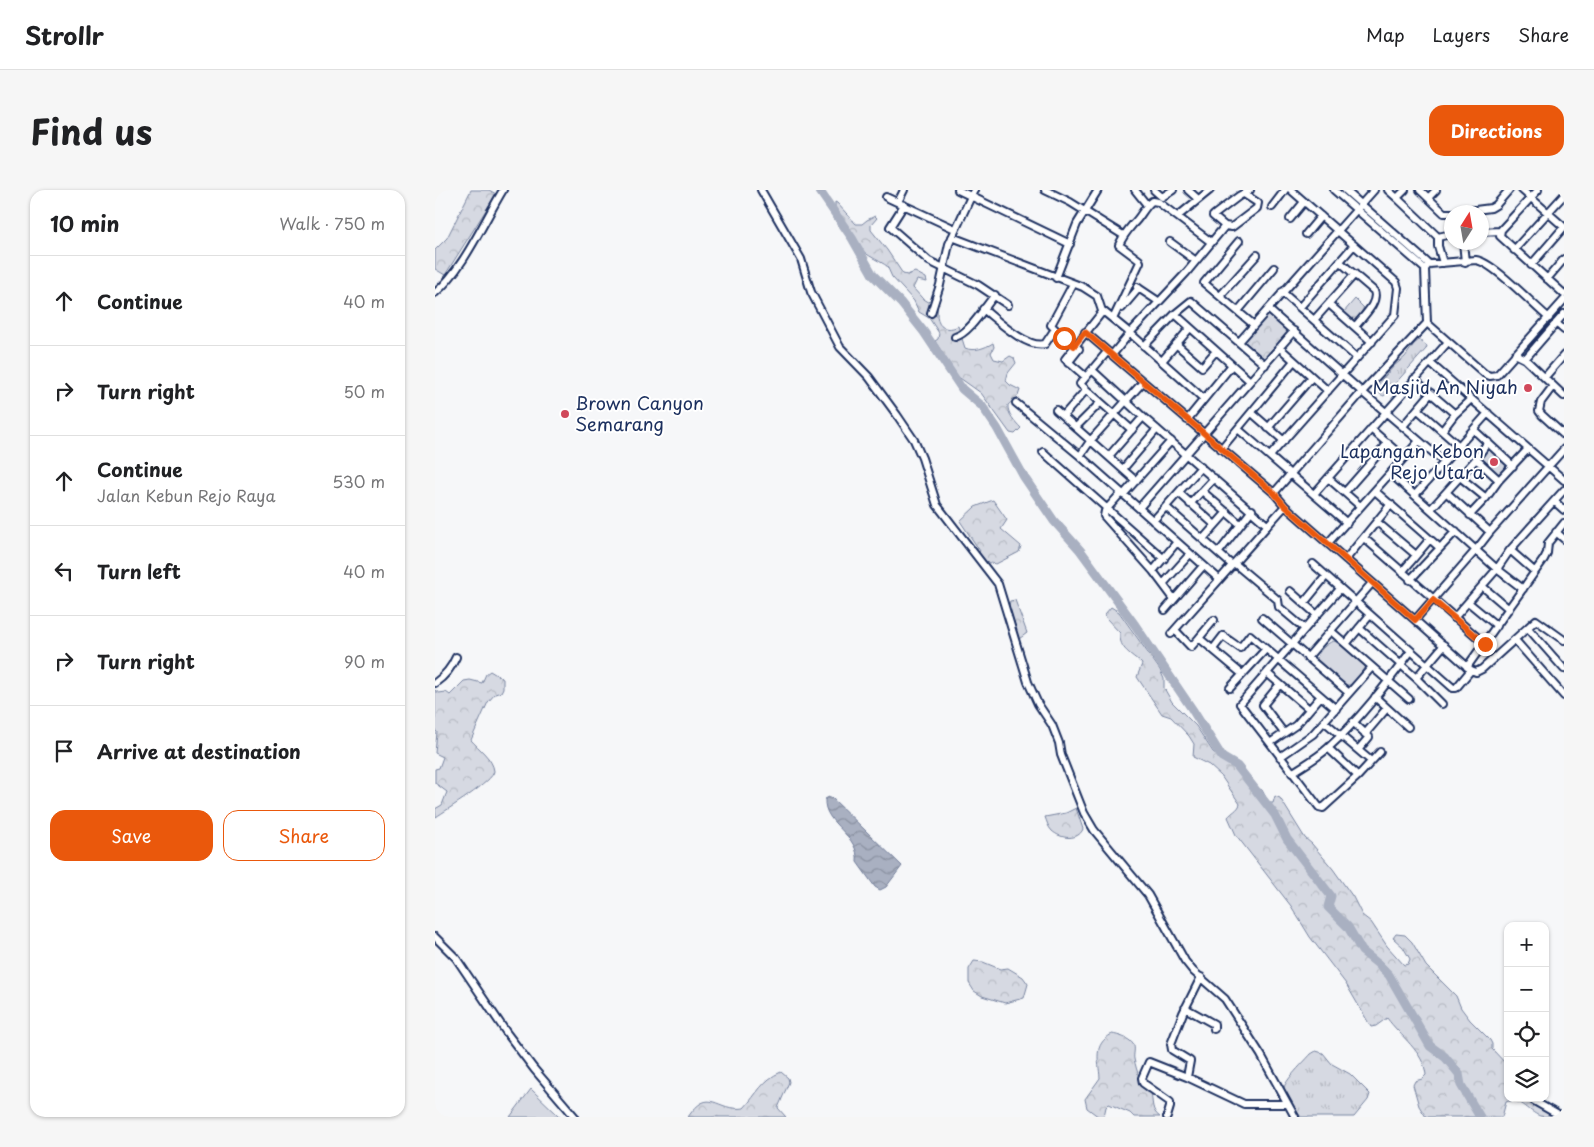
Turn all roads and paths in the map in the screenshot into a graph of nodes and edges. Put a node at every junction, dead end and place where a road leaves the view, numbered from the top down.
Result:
1 (503, 190) edge
2 (761, 190) edge
3 (904, 190) edge
4 (957, 190) edge
5 (1045, 190) edge
6 (1088, 190) edge
7 (1135, 190) edge
8 (1154, 190) edge
9 (1173, 190) edge
10 (1188, 190) edge
11 (1210, 190) edge
12 (1285, 190) edge
13 (1291, 190) edge
14 (1334, 190) edge
15 (1345, 190) edge
16 (1374, 190) edge
17 (1388, 190) edge
18 (1405, 190) edge
19 (1420, 190) edge
20 (1436, 190) edge
21 (1509, 190) edge
22 (1522, 190) edge
23 (1538, 190) edge
24 (1247, 192) edge
25 (973, 193) edge
26 (1096, 193) edge
27 (1564, 195) edge
28 (886, 197) dead end
29 (1397, 198) junction
30 (1428, 198) junction
31 (1491, 198) dead end
32 (1531, 198) junction
33 (1160, 199) junction
34 (1198, 199) junction
35 (1304, 202) junction
36 (901, 204) junction
37 (1147, 205) junction
38 (1496, 205) junction
39 (1272, 207) dead end
40 (1359, 207) junction
41 (1489, 208) edge
42 (1085, 212) junction
43 (1548, 212) junction
44 (1444, 213) edge
45 (1178, 216) junction
46 (1321, 216) junction
47 (1290, 219) dead end
48 (1225, 226) junction
49 (1564, 227) edge
50 (955, 229) junction
51 (1339, 230) junction
52 (1500, 231) junction
53 (1489, 232) edge
54 (1123, 234) junction
55 (1306, 234) dead end
56 (1444, 236) edge
57 (952, 237) junction
58 (1438, 237) junction
59 (1239, 241) dead end
60 (1170, 242) dead end
61 (1211, 242) junction
62 (1070, 244) junction
63 (1354, 245) junction
64 (1464, 250) edge
65 (1514, 250) junction
66 (1257, 255) dead end
67 (1564, 259) edge
68 (1196, 261) junction
69 (1340, 262) junction
70 (1465, 262) junction
71 (1443, 263) junction
72 (1531, 265) junction
73 (1427, 267) junction
74 (1274, 268) dead end
75 (943, 269) junction
76 (1355, 274) junction
77 (1056, 278) junction
78 (1547, 279) junction
79 (1131, 283) junction
80 (1073, 284) junction
81 (1139, 288) junction
82 (1282, 292) junction
83 (435, 293) edge
84 (995, 294) junction
85 (1564, 294) edge
86 (1220, 296) junction
87 (1564, 300) edge
88 (1158, 301) junction
89 (1009, 304) dead end
90 (1329, 304) junction
91 (1300, 307) junction
92 (983, 309) junction
93 (1268, 309) junction
94 (1102, 311) junction
95 (1238, 311) junction
96 (931, 313) dead end
97 (1175, 314) junction
98 (1564, 314) edge
99 (1114, 318) junction
100 (1549, 318) junction
101 (1314, 320) junction
102 (1427, 323) junction
103 (1556, 323) junction
104 (1254, 324) junction
105 (1355, 327) junction
106 (1190, 328) junction
107 (1055, 329) junction
108 (1564, 330) edge
109 (1294, 331) junction
110 (1085, 332) junction
111 (1130, 333) junction
112 (955, 337) dead end
113 (1239, 342) junction
114 (1372, 342) junction
115 (1448, 342) junction
116 (1176, 344) junction
117 (1074, 346) junction
118 (1144, 346) junction
119 (1280, 348) junction
120 (1216, 351) junction
121 (1110, 353) junction
122 (1515, 354) junction
123 (1564, 355) edge
124 (1357, 358) junction
125 (1525, 359) junction
126 (1162, 361) junction
127 (1294, 361) junction
128 (1430, 362) junction
129 (1231, 365) junction
130 (1265, 365) junction
131 (1092, 370) junction
132 (1343, 375) junction
133 (1086, 377) junction
134 (1312, 377) junction
135 (1545, 377) junction
136 (1414, 379) junction
137 (1250, 381) junction
138 (1143, 382) junction
139 (1553, 386) junction
140 (1086, 390) junction
141 (1328, 391) junction
142 (1362, 392) junction
143 (1431, 393) junction
144 (1564, 396) edge
145 (1204, 399) junction
146 (1471, 399) junction
147 (1127, 401) junction
148 (1016, 402) dead end
149 (1100, 402) junction
150 (1057, 410) dead end
151 (1418, 410) junction
152 (1386, 412) junction
153 (1252, 413) junction
154 (1488, 413) junction
155 (1455, 414) junction
156 (1113, 415) junction
157 (1063, 416) junction
158 (1143, 417) junction
159 (1187, 420) junction
160 (1403, 426) junction
161 (1076, 427) junction
162 (1238, 428) junction
163 (1268, 428) junction
164 (1157, 429) junction
165 (1371, 429) junction
166 (1132, 430) junction
167 (1474, 430) junction
168 (1442, 431) junction
169 (1204, 435) junction
170 (1564, 435) edge
171 (1091, 440) junction
172 (1171, 441) junction
173 (1284, 441) junction
174 (1419, 441) junction
175 (1488, 442) junction
176 (1388, 443) junction
177 (1459, 446) junction
178 (1221, 449) junction
179 (1528, 449) junction
180 (1564, 449) edge
181 (1043, 452) dead end
182 (1186, 454) junction
183 (1080, 456) junction
184 (1109, 456) junction
185 (1269, 456) junction
186 (1404, 458) junction
187 (1476, 460) junction
188 (1443, 461) junction
189 (1513, 466) junction
190 (1201, 467) junction
191 (1549, 467) junction
192 (1123, 469) junction
193 (1291, 474) junction
194 (1391, 474) junction
195 (1460, 477) junction
196 (1214, 478) junction
197 (1328, 478) junction
198 (1499, 480) junction
199 (1564, 480) edge
200 (1135, 481) junction
201 (1375, 490) junction
202 (1564, 490) edge
203 (1202, 491) junction
204 (1345, 492) junction
205 (1179, 493) junction
206 (1274, 493) junction
207 (1447, 493) junction
208 (1122, 494) junction
209 (1314, 494) junction
210 (1415, 495) junction
211 (1486, 498) junction
212 (1554, 501) junction
213 (1190, 504) junction
214 (1391, 504) junction
215 (1285, 506) junction
216 (1361, 506) junction
217 (1166, 507) junction
218 (1107, 508) junction
219 (1139, 508) junction
220 (1252, 510) junction
221 (1431, 510) junction
222 (1564, 510) edge
223 (1227, 512) junction
224 (1470, 515) junction
225 (1153, 521) junction
226 (1377, 522) junction
227 (1347, 523) junction
228 (1564, 523) edge
229 (1240, 524) junction
230 (1267, 524) junction
231 (1215, 525) junction
232 (1456, 531) junction
233 (1490, 532) junction
234 (1556, 532) junction
235 (1364, 538) junction
236 (1203, 539) junction
237 (1430, 539) junction
238 (1564, 539) edge
239 (1177, 542) junction
240 (1328, 543) junction
241 (1440, 548) junction
242 (1476, 550) junction
243 (1510, 550) junction
244 (1219, 552) junction
245 (1190, 554) junction
246 (1416, 555) junction
247 (1164, 559) junction
248 (1346, 559) junction
249 (1233, 564) junction
250 (1313, 564) dead end
251 (1203, 566) junction
252 (1497, 569) junction
253 (1153, 571) junction
254 (1534, 571) junction
255 (1402, 572) junction
256 (1326, 576) junction
257 (1219, 579) junction
258 (1410, 580) junction
259 (1372, 583) junction
260 (1163, 584) junction
261 (1482, 586) junction
262 (1340, 589) junction
263 (1523, 590) junction
264 (1290, 591) dead end
265 (1174, 599) junction
266 (1433, 600) junction
267 (1355, 602) junction
268 (1469, 602) junction
269 (1304, 603) junction
270 (1509, 608) junction
271 (1165, 610) dead end
272 (1317, 615) junction
273 (1370, 615) junction
274 (1262, 618) dead end
275 (1454, 618) junction
276 (1214, 620) dead end
277 (1415, 620) junction
278 (1497, 626) junction
279 (1359, 628) junction
280 (1528, 628) junction
281 (1305, 629) junction
282 (1331, 631) junction
283 (1199, 638) junction
284 (1515, 640) junction
285 (1564, 640) edge
286 (1292, 644) junction
287 (1346, 644) junction
288 (1485, 644) junction
289 (1444, 645) junction
290 (1213, 649) junction
291 (1266, 649) junction
292 (1411, 651) junction
293 (457, 657) dead end
294 (1307, 658) junction
295 (1279, 660) junction
296 (1401, 665) junction
297 (1427, 665) junction
298 (1372, 666) junction
299 (1469, 669) junction
300 (1564, 669) edge
301 (1267, 673) junction
302 (1242, 674) junction
303 (1416, 678) junction
304 (1388, 681) junction
305 (435, 683) edge
306 (1280, 684) junction
307 (1230, 688) dead end
308 (1349, 693) junction
309 (1321, 696) junction
310 (1564, 696) edge
311 (1375, 697) junction
312 (1409, 699) dead end
313 (1442, 704) dead end
314 (1387, 708) junction
315 (1309, 709) junction
316 (1336, 709) junction
317 (1325, 722) junction
318 (1353, 722) junction
319 (1408, 727) dead end
320 (1284, 733) junction
321 (1365, 734) junction
322 (1341, 735) junction
323 (1270, 743) junction
324 (1328, 748) junction
325 (1358, 750) junction
326 (1380, 752) dead end
327 (1280, 757) junction
328 (1371, 761) junction
329 (1293, 773) junction
330 (1358, 776) junction
331 (435, 937) edge
332 (1201, 977) junction
333 (1185, 1008) junction
334 (1214, 1029) dead end
335 (1187, 1076) junction
336 (1536, 1102) edge
337 (1287, 1104) junction
338 (575, 1117) edge
339 (1167, 1117) edge
340 (1295, 1117) edge
341 (1562, 1117) edge

1 - 83 street
2 - 332 street
3 - 36 street
4 - 25 street
5 - 42 street
6 - 26 street
7 - 37 street
8 - 33 street
9 - 33 street
10 - 34 street
11 - 34 street
12 - 39 street
13 - 35 street
14 - 40 street
15 - 40 street
16 - 40 street
17 - 29 street
18 - 29 street
19 - 30 street
20 - 30 street
21 - 38 street
22 - 32 street
23 - 32 street
24 - 48 street
24 - 48 street
25 - 50 street
25 - 62 street
26 - 42 street
27 - 43 street
28 - 36 street
29 - 58 street
30 - 44 street
31 - 38 street
32 - 43 street
32 - 52 street
33 - 37 street
33 - 45 street
34 - 45 street
35 - 46 street
35 - 47 street
36 - 50 street
36 - 75 street
37 - 54 street
38 - 41 street
40 - 51 street
40 - 73 street
42 - 54 street
42 - 62 street
43 - 49 street
43 - 65 street
45 - 61 street
46 - 51 street
46 - 55 street
48 - 61 street
49 - 72 street
50 - 57 street
51 - 63 street
51 - 82 street
52 - 53 street
52 - 65 street
54 - 79 street
56 - 58 street
57 - 75 street
57 - 77 street
58 - 71 street
59 - 86 street
60 - 68 street
61 - 68 street
62 - 77 street
63 - 69 street
63 - 114 street
64 - 70 street
65 - 72 street
66 - 86 street
67 - 78 street
68 - 88 street
69 - 76 street
69 - 91 street
70 - 71 street
70 - 100 street
71 - 73 street
72 - 78 street
73 - 102 street
74 - 95 street
75 - 84 street
75 - 96 street
76 - 90 street
76 - 105 street
77 - 80 street
78 - 85 street
79 - 81 street
79 - 99 street
80 - 94 street
80 - 107 street
81 - 88 street
81 - 99 street
82 - 91 street
82 - 93 street
84 - 89 street
84 - 92 street
86 - 95 street
87 - 100 street
88 - 111 street
90 - 101 street
90 - 105 street
91 - 101 street
92 - 107 street
92 - 112 street
93 - 104 street
93 - 109 street
94 - 99 street
94 - 110 street
95 - 104 street
97 - 106 street
97 - 113 street
97 - 118 street
98 - 103 street
99 - 111 street
100 - 122 street
101 - 124 street
102 - 115 street
102 - 142 street
103 - 108 street
103 - 125 street
104 - 113 street
105 - 114 street
106 - 116 street
106 - 120 street
107 - 117 street
109 - 119 street
109 - 132 street
110 - 117 street
110 - 121 street
111 - 118 street
111 - 121 street
113 - 130 street
114 - 124 street
115 - 122 street
115 - 128 street
116 - 120 street
116 - 126 street
117 - 133 street
118 - 126 street
119 - 127 street
119 - 130 street
120 - 129 street
121 - 131 street
121 - 138 street
122 - 125 street
123 - 135 street
124 - 132 street
125 - 135 street
126 - 145 street
127 - 134 street
127 - 153 street
128 - 136 street
128 - 146 street
129 - 137 street
129 - 145 street
130 - 137 street
131 - 133 street
131 - 147 street
132 - 141 street
132 - 142 street
133 - 140 street
134 - 141 street
134 - 163 street
135 - 139 street
136 - 143 street
136 - 152 street
137 - 169 street
138 - 147 street
138 - 159 street
139 - 144 street
139 - 170 street
140 - 149 street
140 - 157 street
141 - 173 street
142 - 152 street
142 - 193 street
143 - 151 street
143 - 155 street
145 - 159 street
146 - 154 street
146 - 155 street
147 - 156 street
147 - 158 street
148 - 183 street
149 - 156 street
149 - 161 street
150 - 157 street
151 - 160 street
151 - 168 street
152 - 160 street
152 - 165 street
153 - 162 street
153 - 163 street
154 - 167 street
154 - 179 street
155 - 168 street
156 - 166 street
156 - 171 street
157 - 161 street
158 - 164 street
158 - 166 street
159 - 169 street
160 - 174 street
161 - 171 street
162 - 178 street
162 - 185 street
163 - 173 street
164 - 172 street
164 - 192 street
165 - 176 street
165 - 197 street
166 - 184 street
167 - 175 street
167 - 177 street
168 - 177 street
169 - 178 street
169 - 182 street
171 - 183 street
171 - 184 street
172 - 182 street
172 - 200 street
173 - 185 street
174 - 186 street
174 - 188 street
175 - 187 street
175 - 189 street
176 - 186 street
176 - 204 street
177 - 188 street
178 - 206 street
179 - 189 street
179 - 191 street
180 - 191 street
181 - 218 street
182 - 190 street
182 - 219 street
183 - 208 street
184 - 192 street
185 - 193 street
186 - 194 street
187 - 195 street
187 - 198 street
188 - 210 street
189 - 198 street
190 - 196 street
190 - 205 street
191 - 199 street
191 - 233 street
192 - 200 street
193 - 206 street
193 - 209 street
194 - 201 street
194 - 210 street
195 - 207 street
195 - 211 street
196 - 203 street
196 - 220 street
197 - 204 street
197 - 209 street
198 - 211 street
200 - 208 street
201 - 214 street
201 - 216 street
202 - 212 street
203 - 213 street
203 - 223 street
204 - 216 street
205 - 213 street
205 - 217 street
206 - 215 street
207 - 221 street
207 - 224 street
208 - 218 street
208 - 219 street
209 - 227 street
210 - 221 street
211 - 224 street
212 - 222 street
212 - 243 street
213 - 231 street
214 - 226 street
214 - 237 street
215 - 230 street
215 - 240 street
216 - 227 street
217 - 225 street
217 - 236 street
218 - 247 street
218 - 253 street
219 - 225 street
220 - 229 street
220 - 230 street
221 - 232 street
223 - 229 street
223 - 231 street
224 - 233 street
225 - 239 street
226 - 235 street
226 - 246 street
227 - 240 street
228 - 234 street
229 - 244 street
230 - 249 street
231 - 236 street
232 - 241 street
232 - 242 street
233 - 242 street
234 - 238 street
234 - 254 street
235 - 248 street
235 - 255 street
236 - 244 street
237 - 241 street
237 - 246 street
239 - 245 street
239 - 247 street
240 - 248 street
241 - 258 street
242 - 252 street
242 - 266 street
243 - 252 street
243 - 254 street
244 - 249 street
245 - 251 street
245 - 260 street
246 - 255 street
247 - 253 street
248 - 259 street
249 - 257 street
249 - 281 street
250 - 256 street
251 - 257 street
251 - 265 street
252 - 261 street
252 - 263 street
253 - 260 street
254 - 263 street
255 - 258 street
256 - 262 street
256 - 269 street
257 - 283 street
258 - 266 street
259 - 267 street
259 - 277 street
260 - 265 street
261 - 268 street
261 - 270 street
262 - 267 street
262 - 272 street
263 - 270 street
264 - 269 street
265 - 271 street
266 - 275 street
266 - 277 street
267 - 273 street
267 - 282 street
268 - 275 street
268 - 278 street
269 - 272 street
270 - 278 street
272 - 281 street
273 - 279 street
273 - 292 street
274 - 286 street
275 - 288 street
276 - 283 street
277 - 289 street
278 - 288 street
279 - 287 street
279 - 296 street
280 - 284 street
280 - 285 street
280 - 300 street
281 - 286 street
282 - 287 street
282 - 294 street
283 - 290 street
284 - 299 street
284 - 310 street
286 - 294 street
286 - 295 street
287 - 298 street
288 - 299 street
289 - 297 street
289 - 299 street
290 - 291 street
290 - 302 street
291 - 295 street
291 - 302 street
292 - 296 street
292 - 297 street
293 - 305 street
294 - 308 street
295 - 301 street
295 - 309 street
296 - 303 street
296 - 304 street
297 - 299 street
297 - 303 street
298 - 304 street
298 - 308 street
301 - 306 street
301 - 323 street
302 - 307 street
303 - 313 street
304 - 311 street
304 - 312 street
306 - 315 street
306 - 320 street
308 - 316 street
309 - 315 street
309 - 316 street
311 - 314 street
311 - 318 street
314 - 319 street
314 - 321 street
315 - 320 street
316 - 317 street
317 - 322 street
317 - 327 street
318 - 321 street
318 - 322 street
320 - 323 street
321 - 325 street
322 - 324 street
322 - 325 street
323 - 327 street
324 - 329 street
324 - 330 street
325 - 328 street
326 - 328 street
327 - 329 street
328 - 330 street
329 - 330 street
331 - 338 street
332 - 333 street
332 - 337 street
333 - 334 street
333 - 335 street
335 - 337 street
335 - 339 street
336 - 341 street
337 - 340 street

